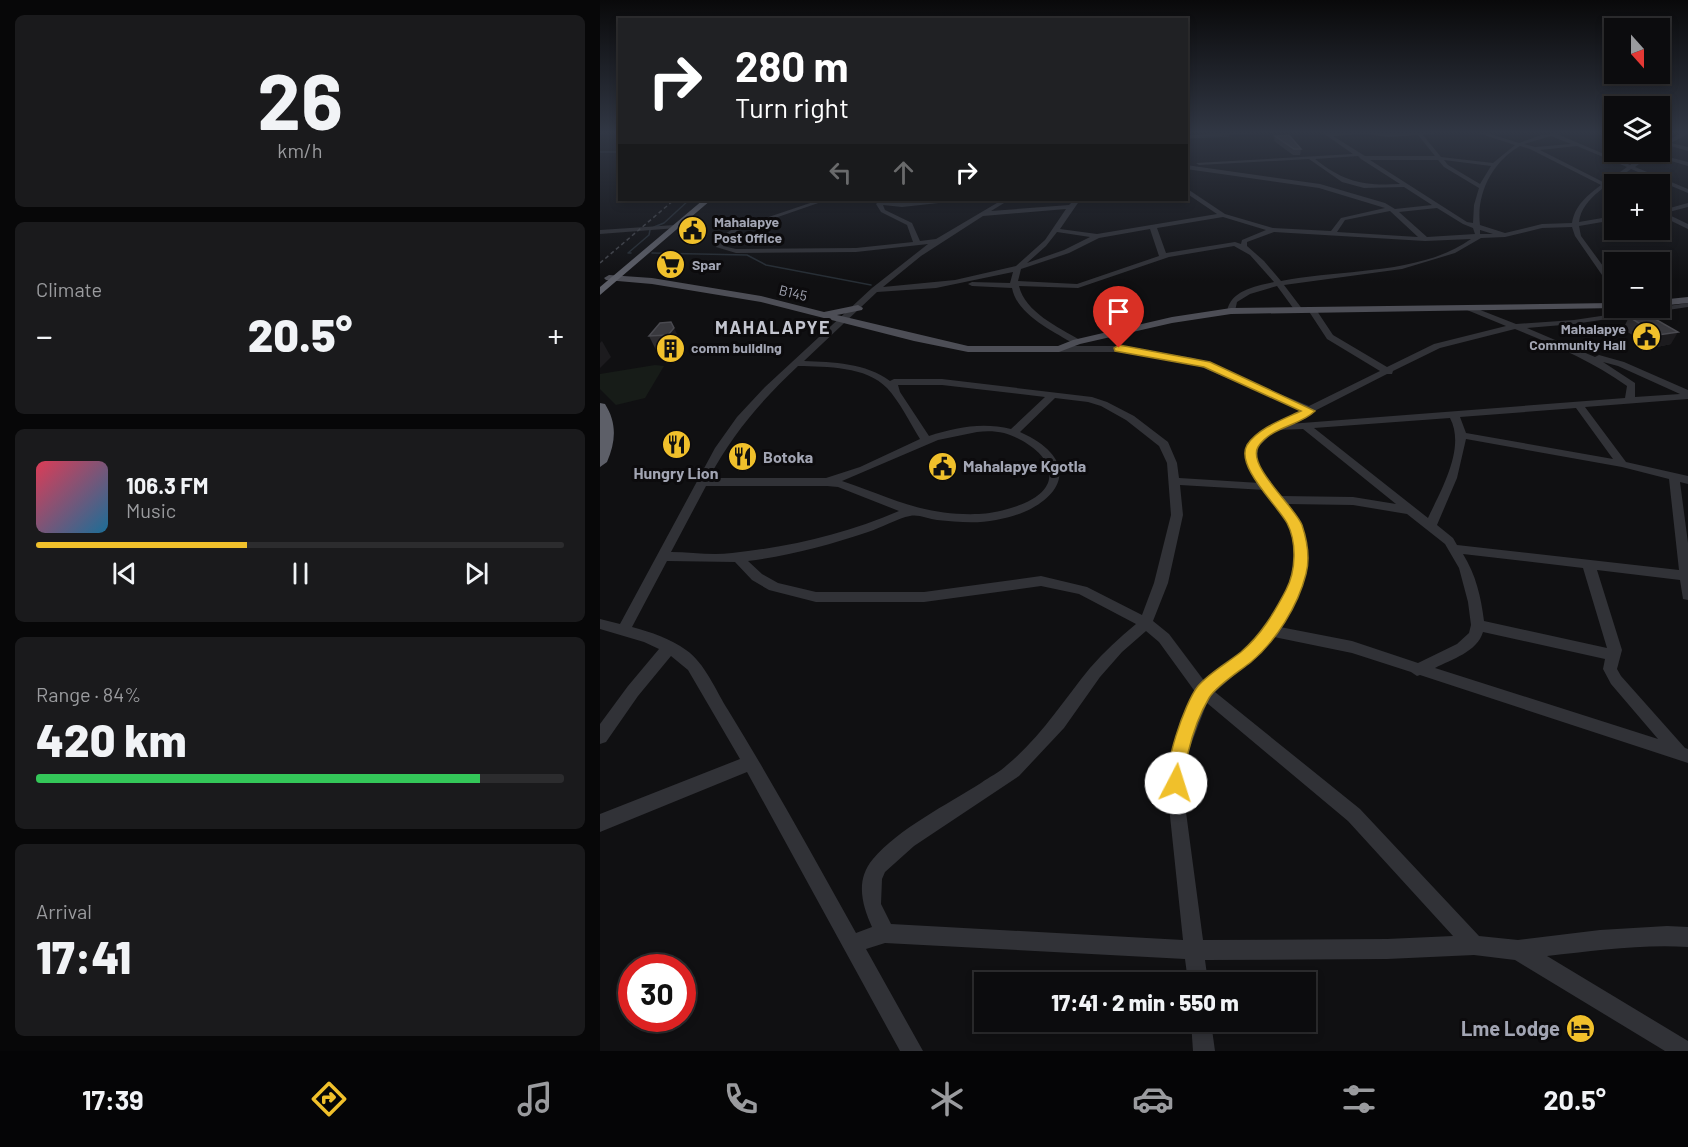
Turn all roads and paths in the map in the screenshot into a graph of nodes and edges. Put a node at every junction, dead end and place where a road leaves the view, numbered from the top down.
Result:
1 (1293, 182) edge
2 (1347, 182) edge
3 (1399, 182) edge
4 (1473, 182) edge
5 (1483, 182) edge
6 (1667, 182) edge
7 (1404, 185) junction
8 (1481, 187) junction
9 (1604, 187) edge
10 (1188, 191) edge
11 (1688, 191) edge
12 (697, 201) edge
13 (706, 201) edge
14 (821, 201) edge
15 (879, 201) edge
16 (938, 201) edge
17 (1004, 201) edge
18 (1076, 201) edge
19 (1688, 205) edge
20 (1437, 206) junction
21 (1071, 207) junction
22 (1393, 210) junction
23 (1670, 210) edge
24 (981, 214) junction
25 (1223, 215) junction
26 (1670, 218) edge
27 (1604, 220) edge
28 (1542, 226) junction
29 (1153, 227) junction
30 (1688, 227) edge
31 (671, 228) junction
32 (1476, 228) junction
33 (600, 230) edge
34 (1056, 230) junction
35 (1273, 230) junction
36 (1577, 231) junction
37 (1333, 233) junction
38 (1505, 235) junction
39 (1097, 236) junction
40 (1478, 237) junction
41 (1425, 239) junction
42 (937, 240) junction
43 (917, 243) junction
44 (1244, 246) junction
45 (1163, 256) junction
46 (1018, 268) junction
47 (1604, 271) edge
48 (611, 279) edge
49 (962, 282) junction
50 (1014, 284) junction
51 (1278, 285) junction
52 (875, 290) junction
53 (600, 292) edge
54 (1688, 300) edge
55 (1670, 302) edge
56 (1688, 305) edge
57 (1604, 306) edge
58 (858, 308) junction
59 (1470, 308) junction
60 (1299, 310) junction
61 (1312, 310) junction
62 (1232, 311) junction
63 (821, 315) junction
64 (844, 321) junction
65 (1511, 327) junction
66 (1119, 333) junction
67 (1077, 342) junction
68 (1119, 348) junction
69 (1059, 349) junction
70 (1575, 351) junction
71 (797, 363) junction
72 (1389, 372) junction
73 (893, 388) junction
74 (1688, 395) edge
75 (1051, 396) junction
76 (1629, 401) junction
77 (1578, 404) junction
78 (600, 407) edge
79 (1310, 411) junction
80 (1454, 415) junction
81 (1305, 426) junction
82 (1273, 428) junction
83 (1013, 432) junction
84 (1460, 435) junction
85 (926, 440) junction
86 (600, 462) edge
87 (1622, 464) junction
88 (1674, 477) junction
89 (1688, 480) edge
90 (1174, 481) junction
91 (703, 482) junction
92 (827, 482) junction
93 (1269, 487) junction
94 (1279, 500) junction
95 (913, 510) junction
96 (1408, 510) junction
97 (1430, 526) junction
98 (1456, 549) junction
99 (663, 556) junction
100 (736, 557) junction
101 (1588, 563) junction
102 (1686, 575) edge
103 (1688, 595) edge
104 (1146, 623) junction
105 (1478, 625) junction
106 (609, 629) edge
107 (1271, 631) junction
108 (670, 648) junction
109 (1614, 655) junction
110 (1416, 670) junction
111 (1204, 692) junction
112 (600, 737) edge
113 (1684, 755) edge
114 (750, 763) junction
115 (600, 823) edge
116 (885, 933) junction
117 (1688, 937) edge
118 (851, 944) junction
119 (1474, 945) junction
120 (1194, 950) junction
121 (1518, 950) junction
122 (1197, 972) edge
123 (1202, 1032) edge
124 (1675, 1048) edge
125 (912, 1051) edge
126 (1204, 1051) edge

1 - 22 street
2 - 7 street
3 - 7 street
4 - 8 street
5 - 8 street
6 - 11 street
7 - 20 street
8 - 32 street
9 - 36 street
10 - 25 street
12 - 31 highway
13 - 31 highway
14 - 43 street
15 - 16 street
15 - 43 street
17 - 24 street
18 - 21 street
19 - 23 street
20 - 22 street
20 - 32 street
21 - 24 street
21 - 34 street
22 - 37 street
22 - 41 street
24 - 42 street
25 - 29 street
25 - 35 street
26 - 30 street
27 - 36 street
28 - 36 street
28 - 36 street
28 - 38 street
29 - 39 street
29 - 45 street
31 - 33 street
31 - 48 highway
32 - 38 street
32 - 40 street
34 - 39 street
34 - 46 street
35 - 37 street
35 - 44 street
36 - 47 street
37 - 41 street
38 - 40 street
39 - 46 street
40 - 41 street
40 - 51 street
42 - 43 street
42 - 52 street
44 - 45 street
44 - 51 street
45 - 50 street
46 - 49 street
46 - 50 street
48 - 53 highway
48 - 63 main road, B145 / B145
49 - 50 street
49 - 52 street
50 - 67 street
51 - 60 street
51 - 62 street
52 - 58 street
54 - 55 main road
56 - 65 street
57 - 59 main road, B145
58 - 63 main road
58 - 64 street
59 - 61 main road, B145
59 - 65 street
60 - 61 main road, B145
60 - 62 main road, B145
61 - 72 street
62 - 66 main road, B145
63 - 64 main road, B145 / B145
64 - 69 main road, B145 / B145
64 - 71 street
65 - 70 street
65 - 72 street
66 - 67 main road, B145
66 - 68 street
67 - 69 main road, B145
68 - 69 street
68 - 79 street
70 - 74 street
70 - 76 street
71 - 73 street
71 - 91 street
72 - 79 street
73 - 75 street
73 - 85 street
74 - 76 street
75 - 83 street
75 - 90 street
76 - 77 street
77 - 80 street
77 - 87 street
78 - 86 highway
79 - 82 street
80 - 81 street
80 - 84 street
81 - 82 street
81 - 96 street
82 - 93 street
83 - 85 street
83 - 95 street
84 - 87 street
84 - 97 street
85 - 92 street
87 - 88 street
88 - 89 street
88 - 102 street
90 - 93 street
90 - 104 street
91 - 92 street
91 - 99 street
92 - 95 street
93 - 94 street
94 - 96 street
94 - 107 street
95 - 100 street
96 - 97 street
97 - 98 street
98 - 101 street
98 - 105 street
99 - 100 street
99 - 106 street
100 - 104 street
101 - 102 street
101 - 109 street
102 - 103 street
104 - 111 street
104 - 116 street
105 - 109 street
105 - 110 street
106 - 108 street
107 - 110 street
107 - 111 street
108 - 112 street
108 - 114 street
109 - 113 street
110 - 113 street
111 - 119 street
111 - 120 street
114 - 115 street
114 - 118 street
116 - 118 street
116 - 120 street
117 - 121 street
118 - 125 street
119 - 120 street
119 - 121 street
120 - 122 street
121 - 124 street
123 - 126 street

